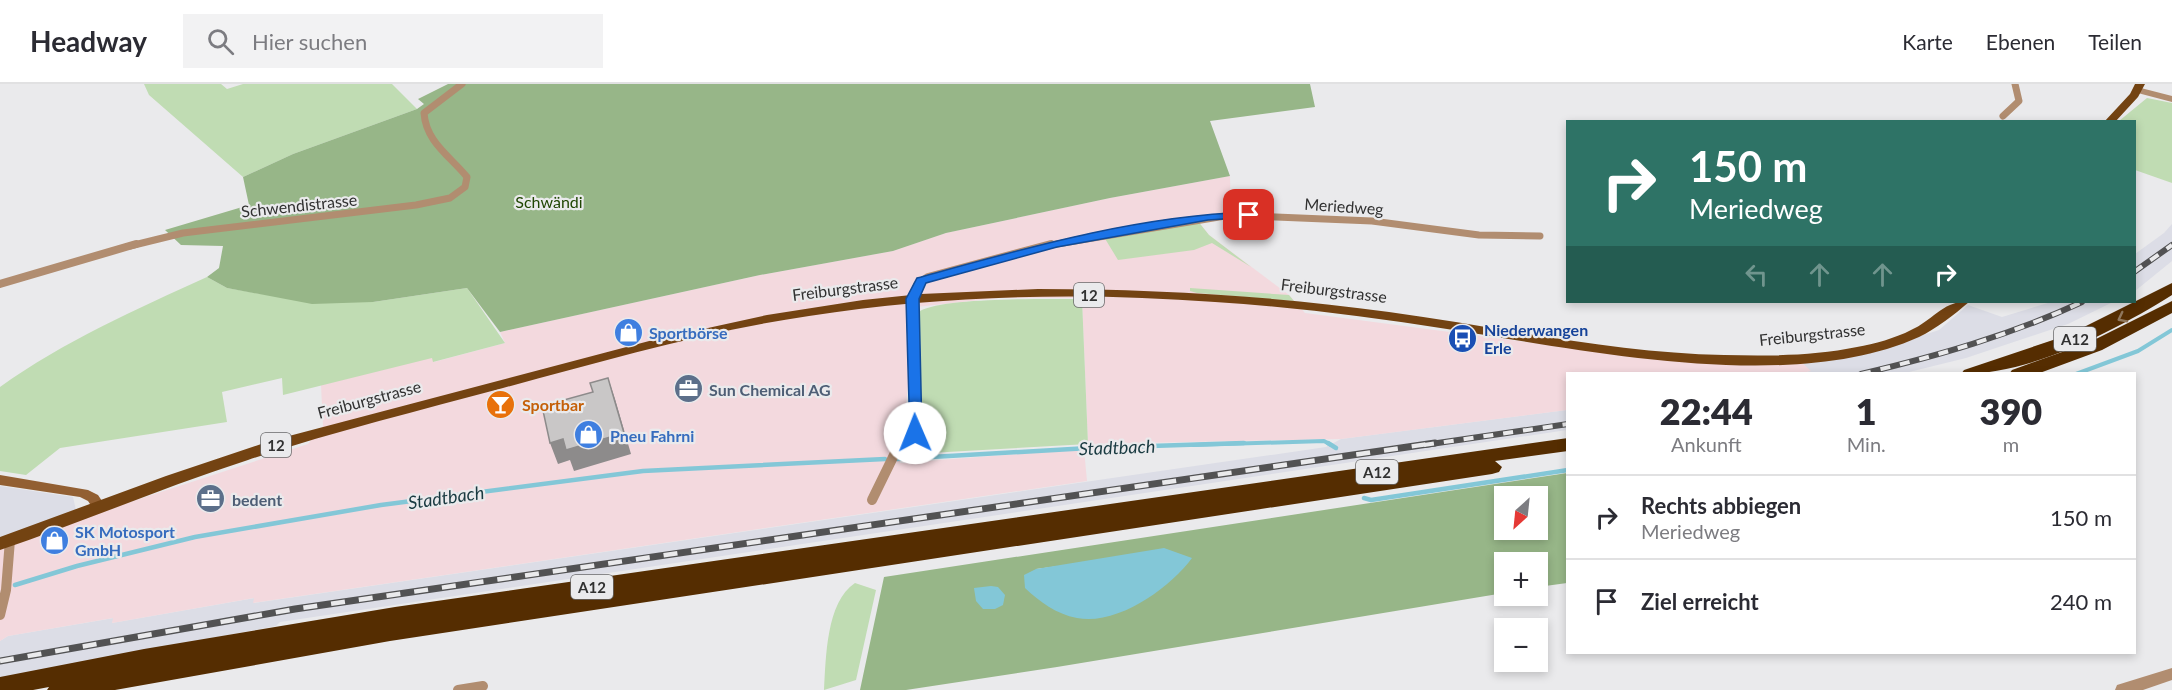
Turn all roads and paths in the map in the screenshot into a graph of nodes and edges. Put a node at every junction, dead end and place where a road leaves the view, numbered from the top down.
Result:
1 (462, 84) edge
2 (2015, 84) edge
3 (2138, 87) edge
4 (2172, 99) edge
5 (2003, 116) dead end
6 (2111, 120) edge
7 (1540, 236) dead end
8 (0, 284) edge
9 (2172, 288) edge
10 (913, 299) junction
11 (1961, 303) edge
12 (2172, 306) edge
13 (1976, 372) edge
14 (2024, 372) edge
15 (1566, 444) edge
16 (1566, 456) edge
17 (0, 480) edge
18 (872, 500) dead end
19 (99, 507) junction
20 (5, 542) edge
21 (0, 615) edge
22 (2172, 674) edge
23 (483, 686) dead end
24 (0, 687) edge
25 (60, 690) edge
26 (458, 690) edge
27 (2124, 690) edge

1 - 8 street, Schwendistrasse
2 - 5 street
3 - 4 street
3 - 6 main road
7 - 10 street, Meriedweg
9 -> 13 highway, A12
10 - 11 main road, Freiburgstrasse / 12
10 - 18 street
10 - 19 main road, Freiburgstrasse / 12
12 - 14 highway, A12
15 - 24 highway, A12
16 - 25 highway, A12
17 - 19 main road
19 - 20 main road, Freiburgstrasse / 12
20 - 21 street
22 - 27 street
23 - 26 street

